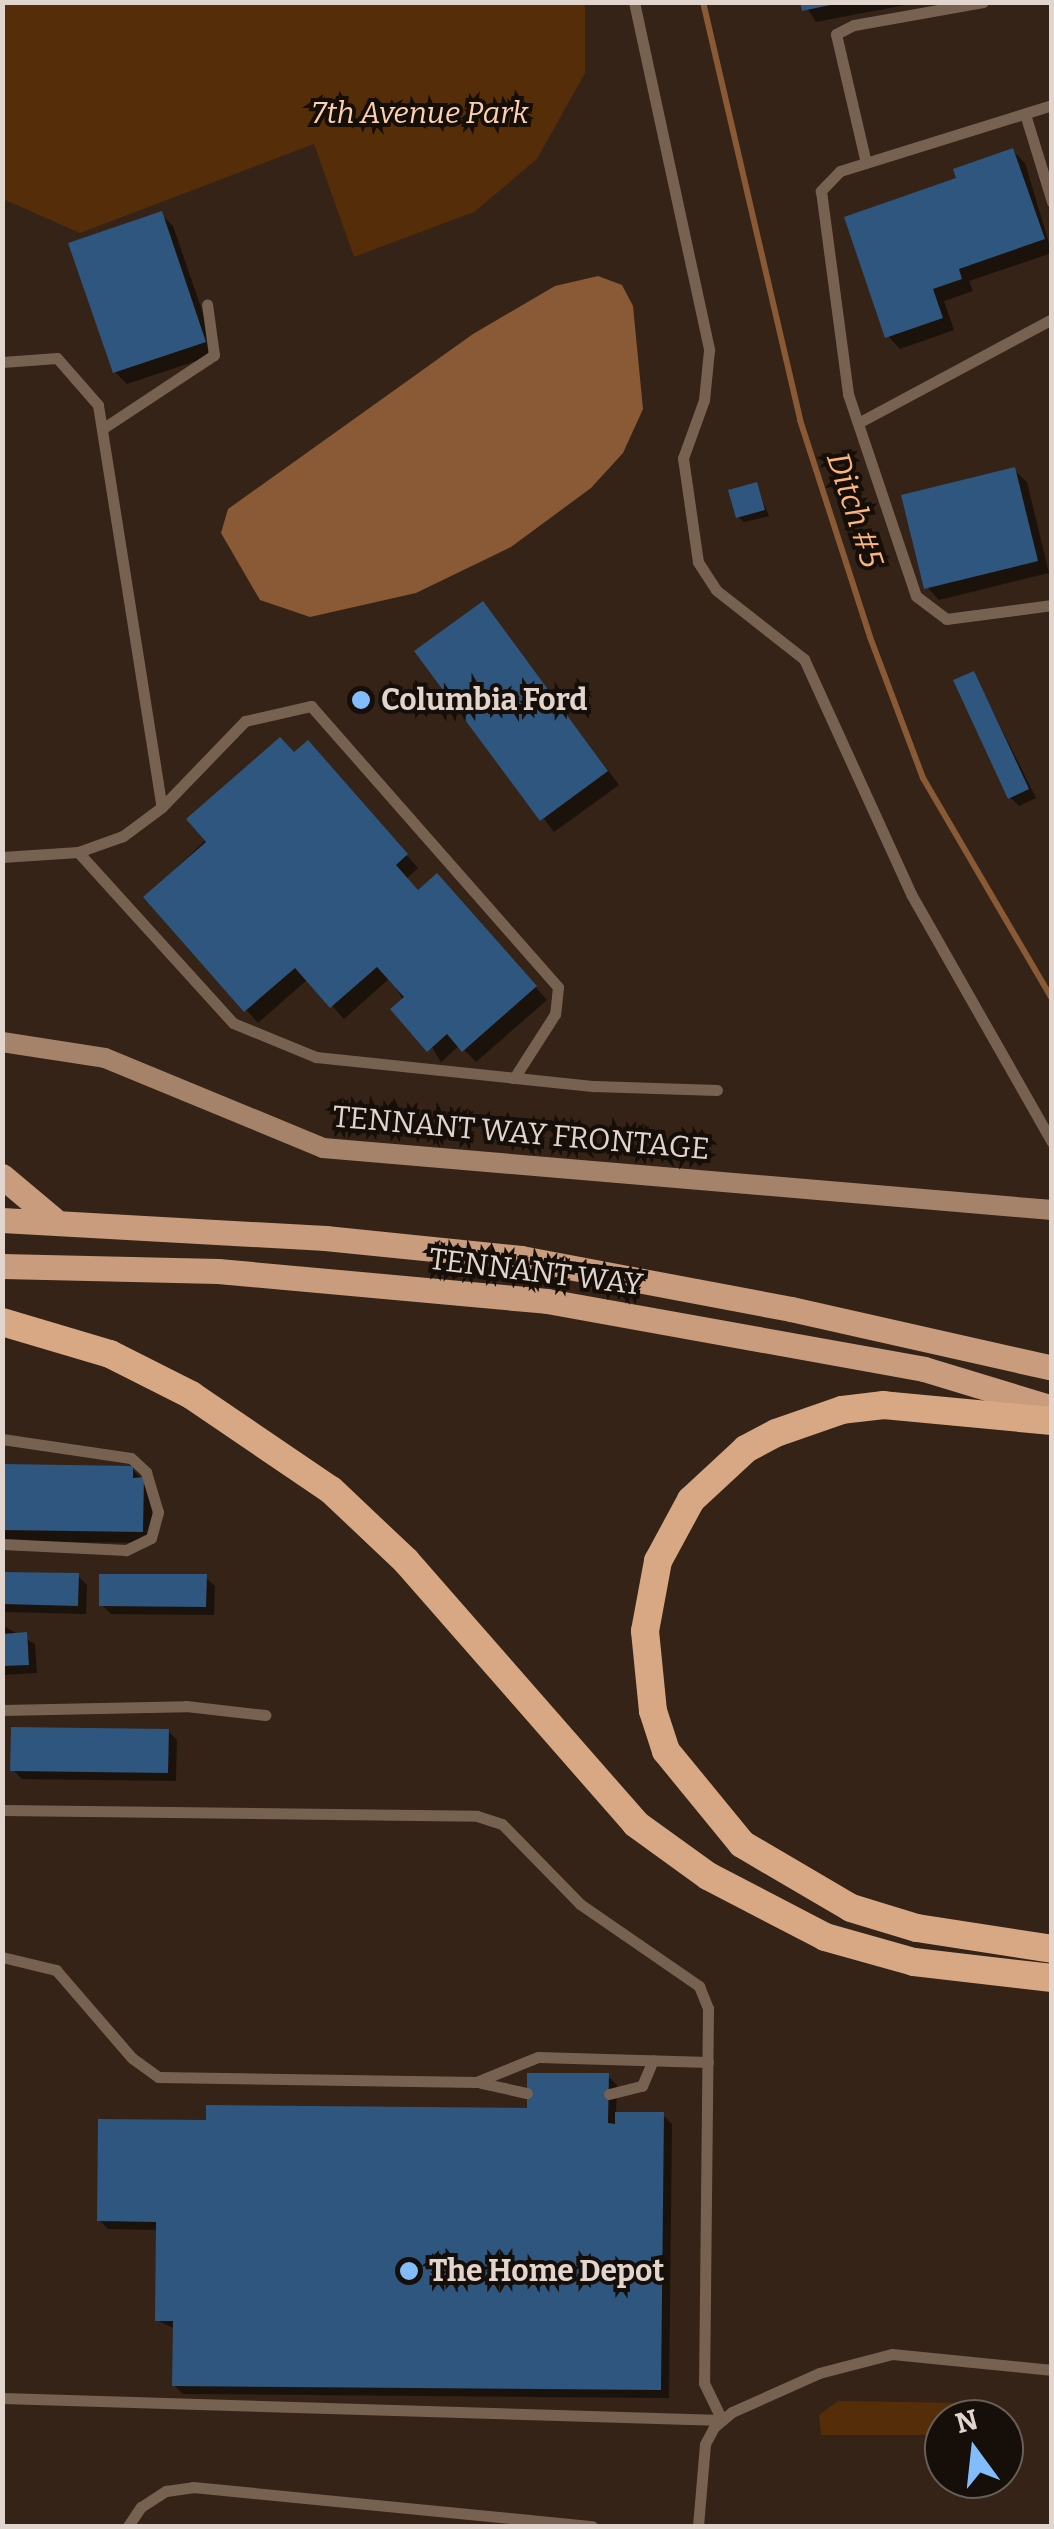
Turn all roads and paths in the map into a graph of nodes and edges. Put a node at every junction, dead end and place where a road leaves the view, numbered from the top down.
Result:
1 (634, 2) edge
2 (983, 2) edge
3 (1052, 105) edge
4 (1024, 114) junction
5 (866, 163) junction
6 (1052, 202) edge
7 (206, 304) dead end
8 (1052, 319) edge
9 (2, 362) edge
10 (858, 424) junction
11 (102, 429) junction
12 (1052, 605) edge
13 (162, 807) junction
14 (78, 852) junction
15 (2, 858) edge
16 (2, 1042) edge
17 (514, 1078) junction
18 (717, 1090) dead end
19 (1052, 1142) edge
20 (2, 1176) edge
21 (1052, 1210) edge
22 (2, 1220) edge
23 (57, 1222) junction
24 (2, 1266) edge
25 (2, 1322) edge
26 (1052, 1368) edge
27 (1052, 1408) edge
28 (1052, 1422) edge
29 (2, 1439) edge
30 (2, 1544) edge
31 (2, 1710) edge
32 (265, 1715) dead end
33 (2, 1810) edge
34 (1052, 1949) edge
35 (2, 1957) edge
36 (1052, 1978) edge
37 (653, 2060) junction
38 (708, 2062) junction
39 (476, 2082) junction
40 (527, 2093) dead end
41 (608, 2094) dead end
42 (1052, 2370) edge
43 (2, 2398) edge
44 (722, 2420) junction
45 (507, 2522) edge
46 (128, 2526) edge
47 (592, 2526) edge
48 (698, 2526) edge

1 - 19 lane
2 - 5 lane
3 - 4 lane
4 - 5 lane
4 - 6 lane
5 - 10 lane
7 - 11 lane
8 - 10 lane
9 - 11 lane
10 - 12 lane
11 - 13 lane
13 - 14 lane
13 - 17 lane
14 - 15 lane
14 - 17 lane
16 - 21 main road, TENNANT WAY FRONTAGE
17 - 18 lane
20 - 23 main road
22 - 23 main road, TENNANT WAY
23 - 26 main road, TENNANT WAY
24 - 27 main road, TENNANT WAY
25 - 36 highway
28 - 34 highway
29 - 30 lane
31 - 32 lane
33 - 38 lane
35 - 39 lane
37 - 38 lane
37 - 39 lane
37 - 41 lane
38 - 44 lane
39 - 40 lane
42 - 44 lane
43 - 44 lane
44 - 48 lane
45 - 46 lane
45 - 47 lane

